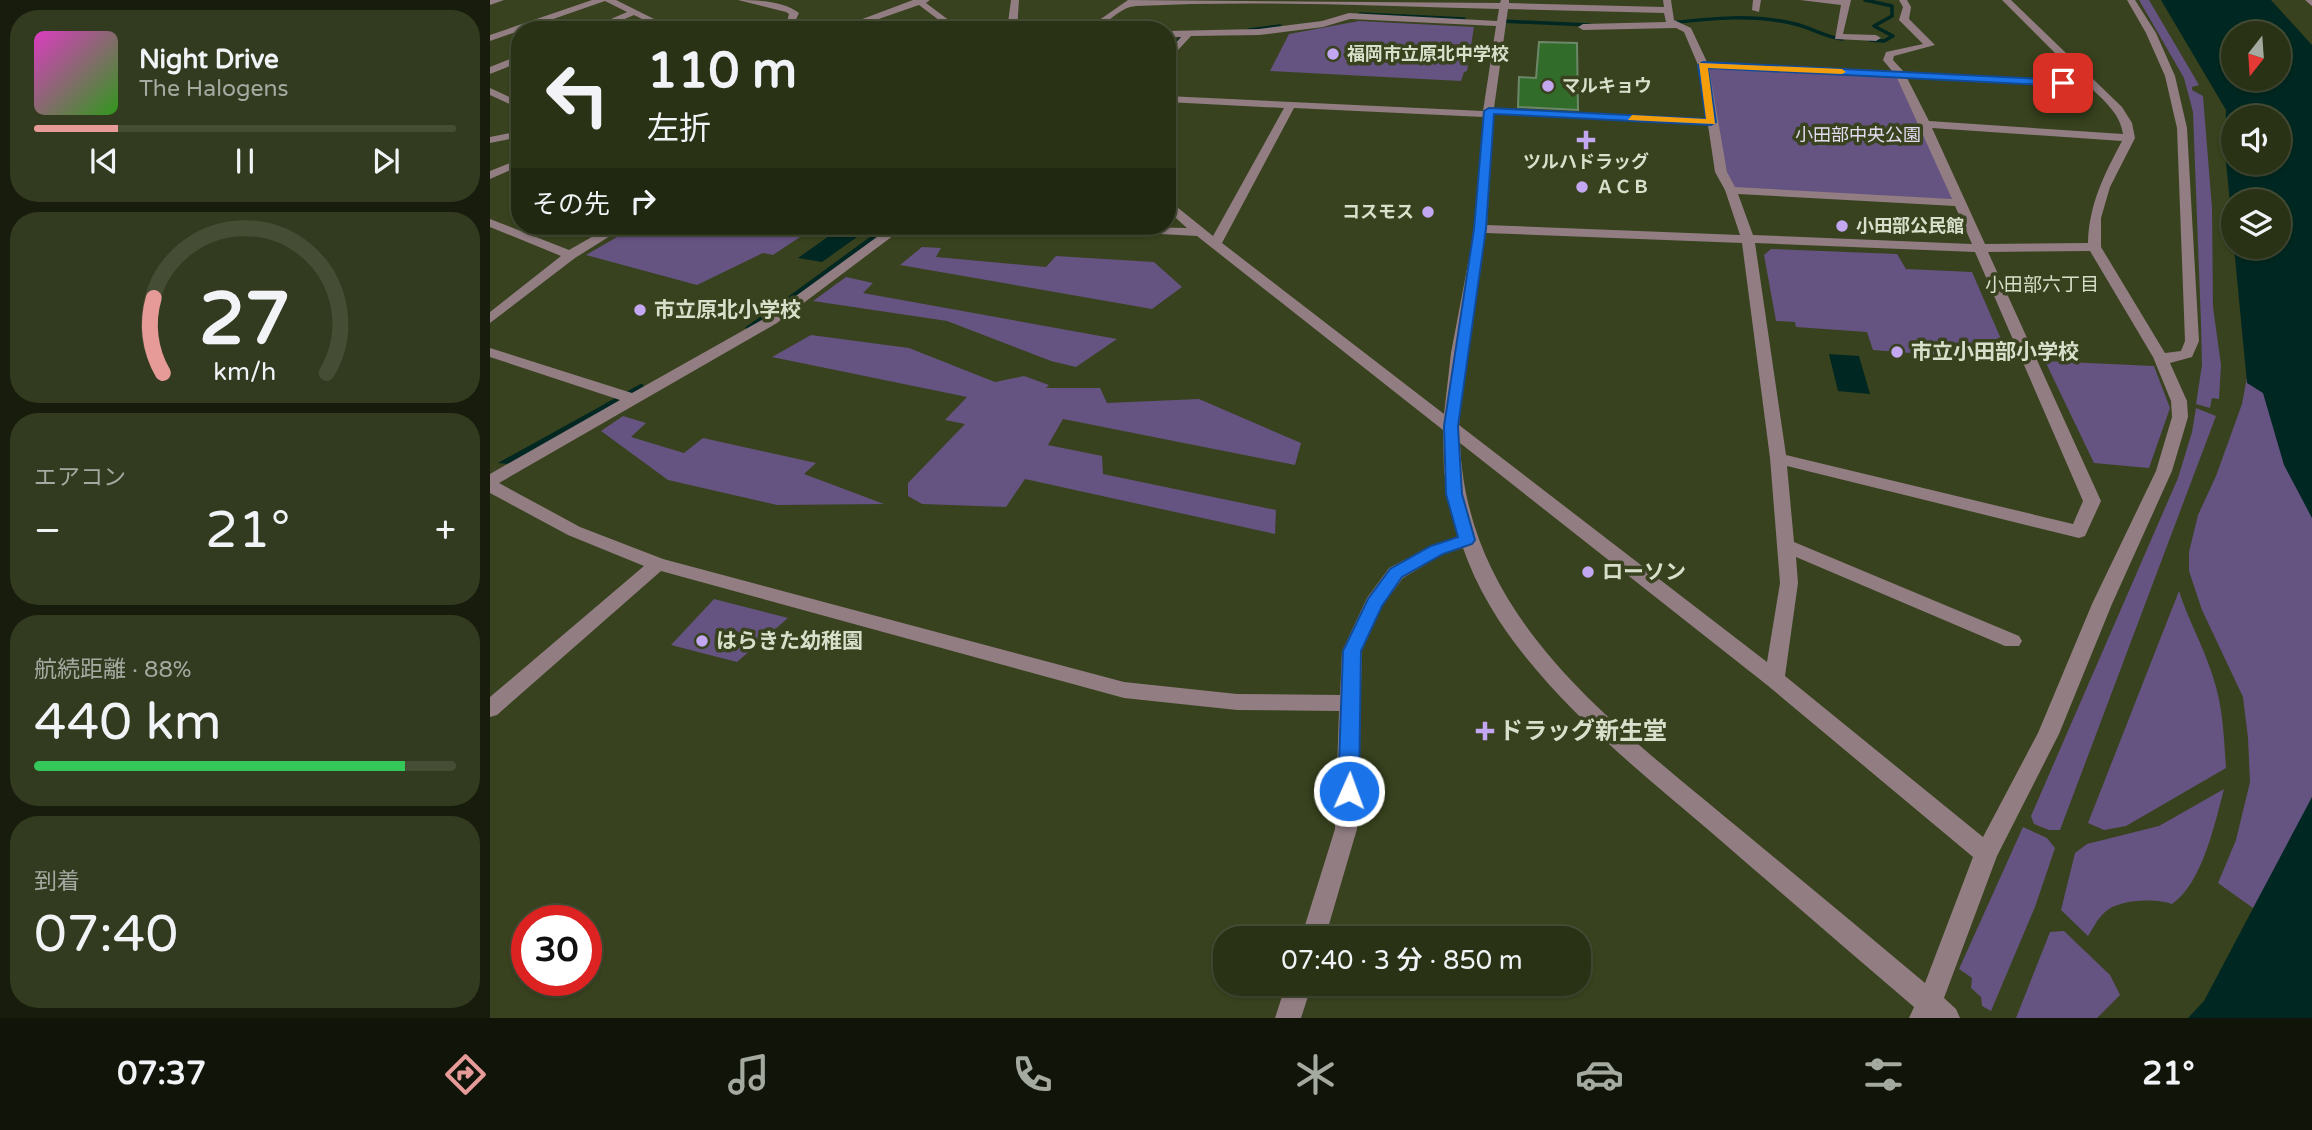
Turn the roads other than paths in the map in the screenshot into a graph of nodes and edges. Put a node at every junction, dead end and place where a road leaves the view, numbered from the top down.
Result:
1 (500, 0) edge
2 (601, 0) edge
3 (609, 0) edge
4 (742, 0) edge
5 (1015, 0) edge
6 (1804, 0) edge
7 (1903, 0) edge
8 (2006, 0) edge
9 (2131, 0) edge
10 (921, 1) edge
11 (1132, 1) edge
12 (1341, 1) edge
13 (490, 2) edge
14 (1505, 2) edge
15 (1845, 2) edge
16 (635, 12) junction
17 (1671, 14) edge
18 (1339, 17) junction
19 (539, 21) edge
20 (612, 21) edge
21 (654, 21) edge
22 (791, 21) edge
23 (863, 21) edge
24 (946, 21) edge
25 (1013, 21) edge
26 (1102, 21) edge
27 (1502, 22) junction
28 (490, 23) edge
29 (1583, 27) dead end
30 (510, 31) joint
31 (1176, 34) edge
32 (1184, 34) junction
33 (490, 38) edge
34 (1876, 38) dead end
35 (1176, 46) edge
36 (511, 62) edge
37 (1703, 65) junction
38 (490, 71) edge
39 (1900, 74) junction
40 (2090, 85) junction
41 (490, 91) edge
42 (1176, 99) edge
43 (511, 102) edge
44 (1291, 104) junction
45 (1489, 113) junction
46 (1711, 122) junction
47 (1925, 124) junction
48 (511, 136) edge
49 (2129, 138) junction
50 (490, 140) edge
51 (511, 166) edge
52 (490, 175) edge
53 (1731, 190) junction
54 (1960, 203) junction
55 (1176, 211) edge
56 (490, 223) edge
57 (511, 225) edge
58 (504, 228) junction
59 (1480, 229) junction
60 (511, 231) edge
61 (1176, 231) edge
62 (1200, 232) junction
63 (521, 235) edge
64 (604, 235) edge
65 (888, 235) edge
66 (1748, 239) junction
67 (1216, 242) junction
68 (2094, 247) junction
69 (1981, 248) junction
70 (570, 255) junction
71 (490, 319) edge
72 (490, 352) edge
73 (2160, 357) junction
74 (625, 397) junction
75 (1451, 426) junction
76 (1778, 458) junction
77 (490, 484) edge
78 (1466, 540) junction
79 (1787, 546) junction
80 (658, 564) junction
81 (2012, 641) dead end
82 (1774, 679) junction
83 (1350, 703) junction
84 (490, 709) edge
85 (1986, 854) junction
86 (1317, 926) edge
87 (1295, 996) edge
88 (1935, 1014) edge
89 (1288, 1018) edge

1 - 13 street
2 - 19 street
3 - 16 street
4 - 22 street
5 - 25 street
6 - 15 street
7 - 39 street
8 - 40 street
9 - 73 street
10 - 23 street
10 - 24 street
11 - 12 street
11 - 26 street
12 - 14 street
12 - 18 street
14 - 17 street
14 - 27 street
15 - 34 street
16 - 20 street
16 - 21 street
17 - 29 street
17 - 37 street
18 - 27 street
18 - 32 street
27 - 45 street
28 - 30 street
30 - 33 street
31 - 32 street
32 - 35 street
36 - 38 street
37 - 39 street
37 - 46 street
39 - 40 street
39 - 47 street
40 - 49 street
41 - 43 street
42 - 44 street
44 - 45 street
44 - 67 street
45 - 46 street
45 - 59 street
46 - 53 street
47 - 49 street
47 - 54 street
48 - 50 street
49 - 68 street
51 - 52 street
53 - 54 street
53 - 66 street
54 - 69 street
55 - 62 street
56 - 58 street
57 - 58 street
58 - 60 street
59 - 66 street
59 - 75 street
61 - 62 street
62 - 67 street
63 - 70 street
64 - 70 street
65 - 74 street
66 - 69 street
66 - 76 street
67 - 75 street
68 - 69 street
68 - 73 street
69 - 76 street
70 - 71 street
72 - 74 street
73 - 85 street
74 - 77 street
75 - 78 street
75 - 82 street
76 - 79 street
77 - 80 street
78 - 83 street
78 - 88 street
79 - 81 street
79 - 82 street
80 - 83 street
80 - 84 street
82 - 85 street
83 - 86 street
85 - 88 street
87 - 89 street

